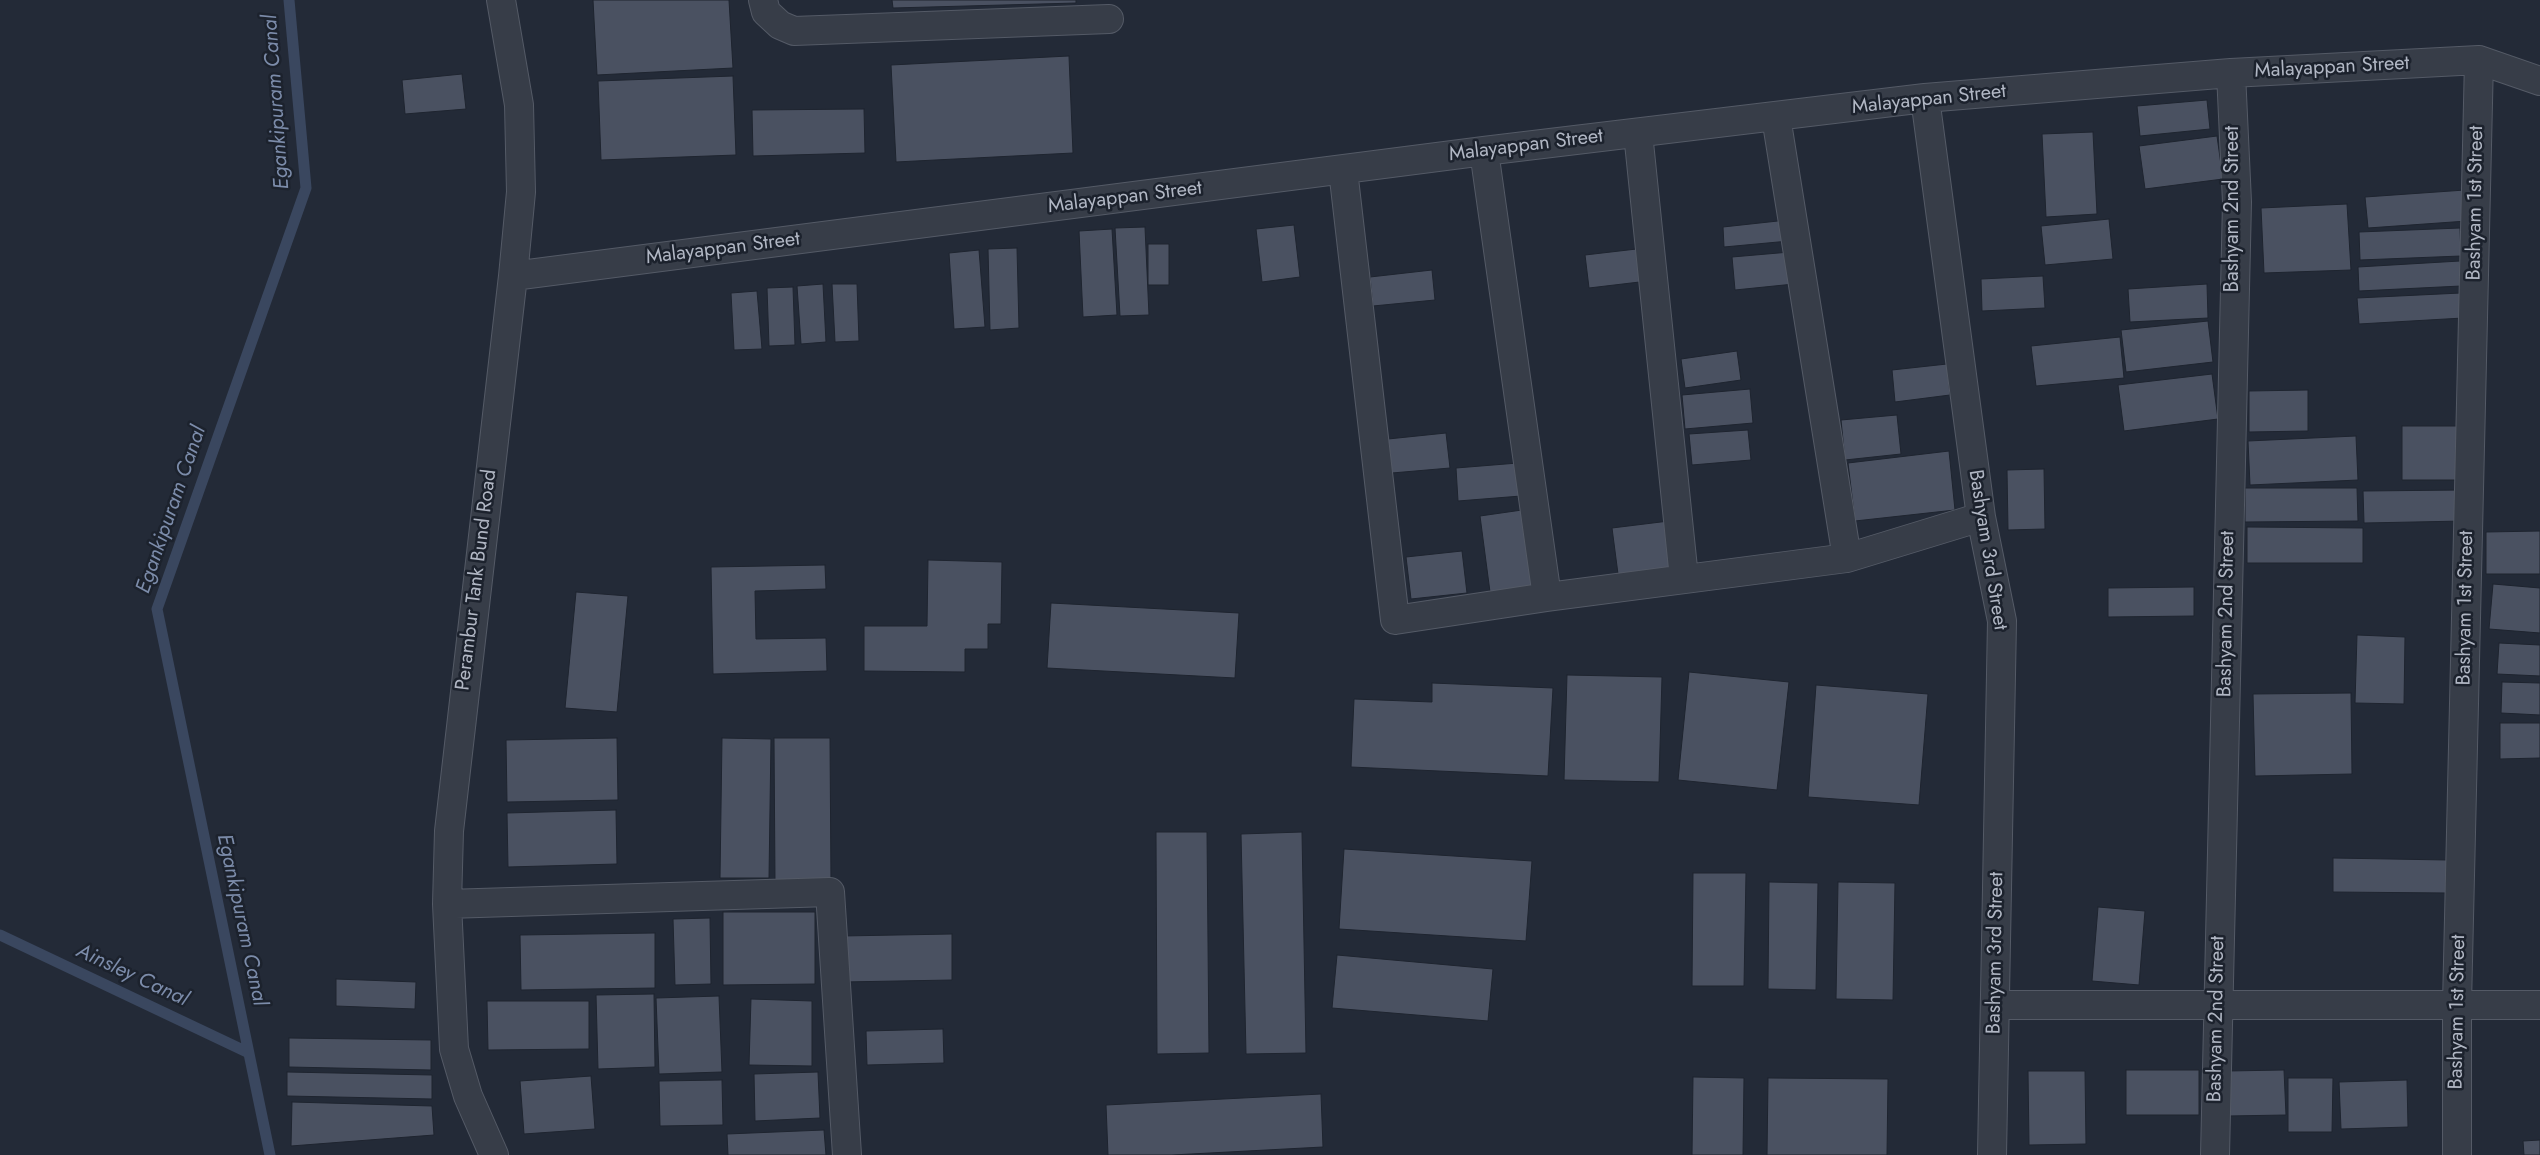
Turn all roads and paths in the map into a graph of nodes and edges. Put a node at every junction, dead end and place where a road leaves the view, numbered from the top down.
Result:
1 (501, 0) edge
2 (763, 0) edge
3 (1109, 18) dead end
4 (2479, 60) junction
5 (2231, 73) junction
6 (2540, 81) edge
7 (1925, 98) junction
8 (1776, 117) junction
9 (1638, 132) junction
10 (1484, 152) junction
11 (1343, 170) junction
12 (513, 276) junction
13 (1981, 518) junction
14 (1847, 558) junction
15 (1684, 578) junction
16 (1547, 597) junction
17 (447, 904) junction
18 (2218, 1004) junction
19 (2457, 1004) junction
20 (1995, 1005) junction
21 (2540, 1005) edge
22 (494, 1155) edge
23 (847, 1155) edge
24 (1992, 1155) edge
25 (2215, 1155) edge
26 (2457, 1155) edge

1 - 12 street, Perambur Tank Bund Road
2 - 3 street
4 - 5 street, Malayappan Street
4 - 6 street, Malayappan Street
4 - 19 street, Bashyam 1st Street
5 - 7 street, Malayappan Street
5 - 18 street, Bashyam 2nd Street
7 - 8 street, Malayappan Street
7 - 13 street, Bashyam 3rd Street
8 - 9 street, Malayappan Street
8 - 14 street
9 - 10 street, Malayappan Street
9 - 15 street
10 - 11 street, Malayappan Street
10 - 16 street
11 - 12 street, Malayappan Street
11 - 16 street
12 - 17 street, Perambur Tank Bund Road
13 - 14 street
13 - 20 street, Bashyam 3rd Street
14 - 15 street
15 - 16 street
17 - 22 street, Perambur Tank Bund Road
17 - 23 street
18 - 19 street
18 - 20 street
18 - 25 street, Bashyam 2nd Street
19 - 21 street
19 - 26 street, Bashyam 1st Street
20 - 24 street, Bashyam 3rd Street

